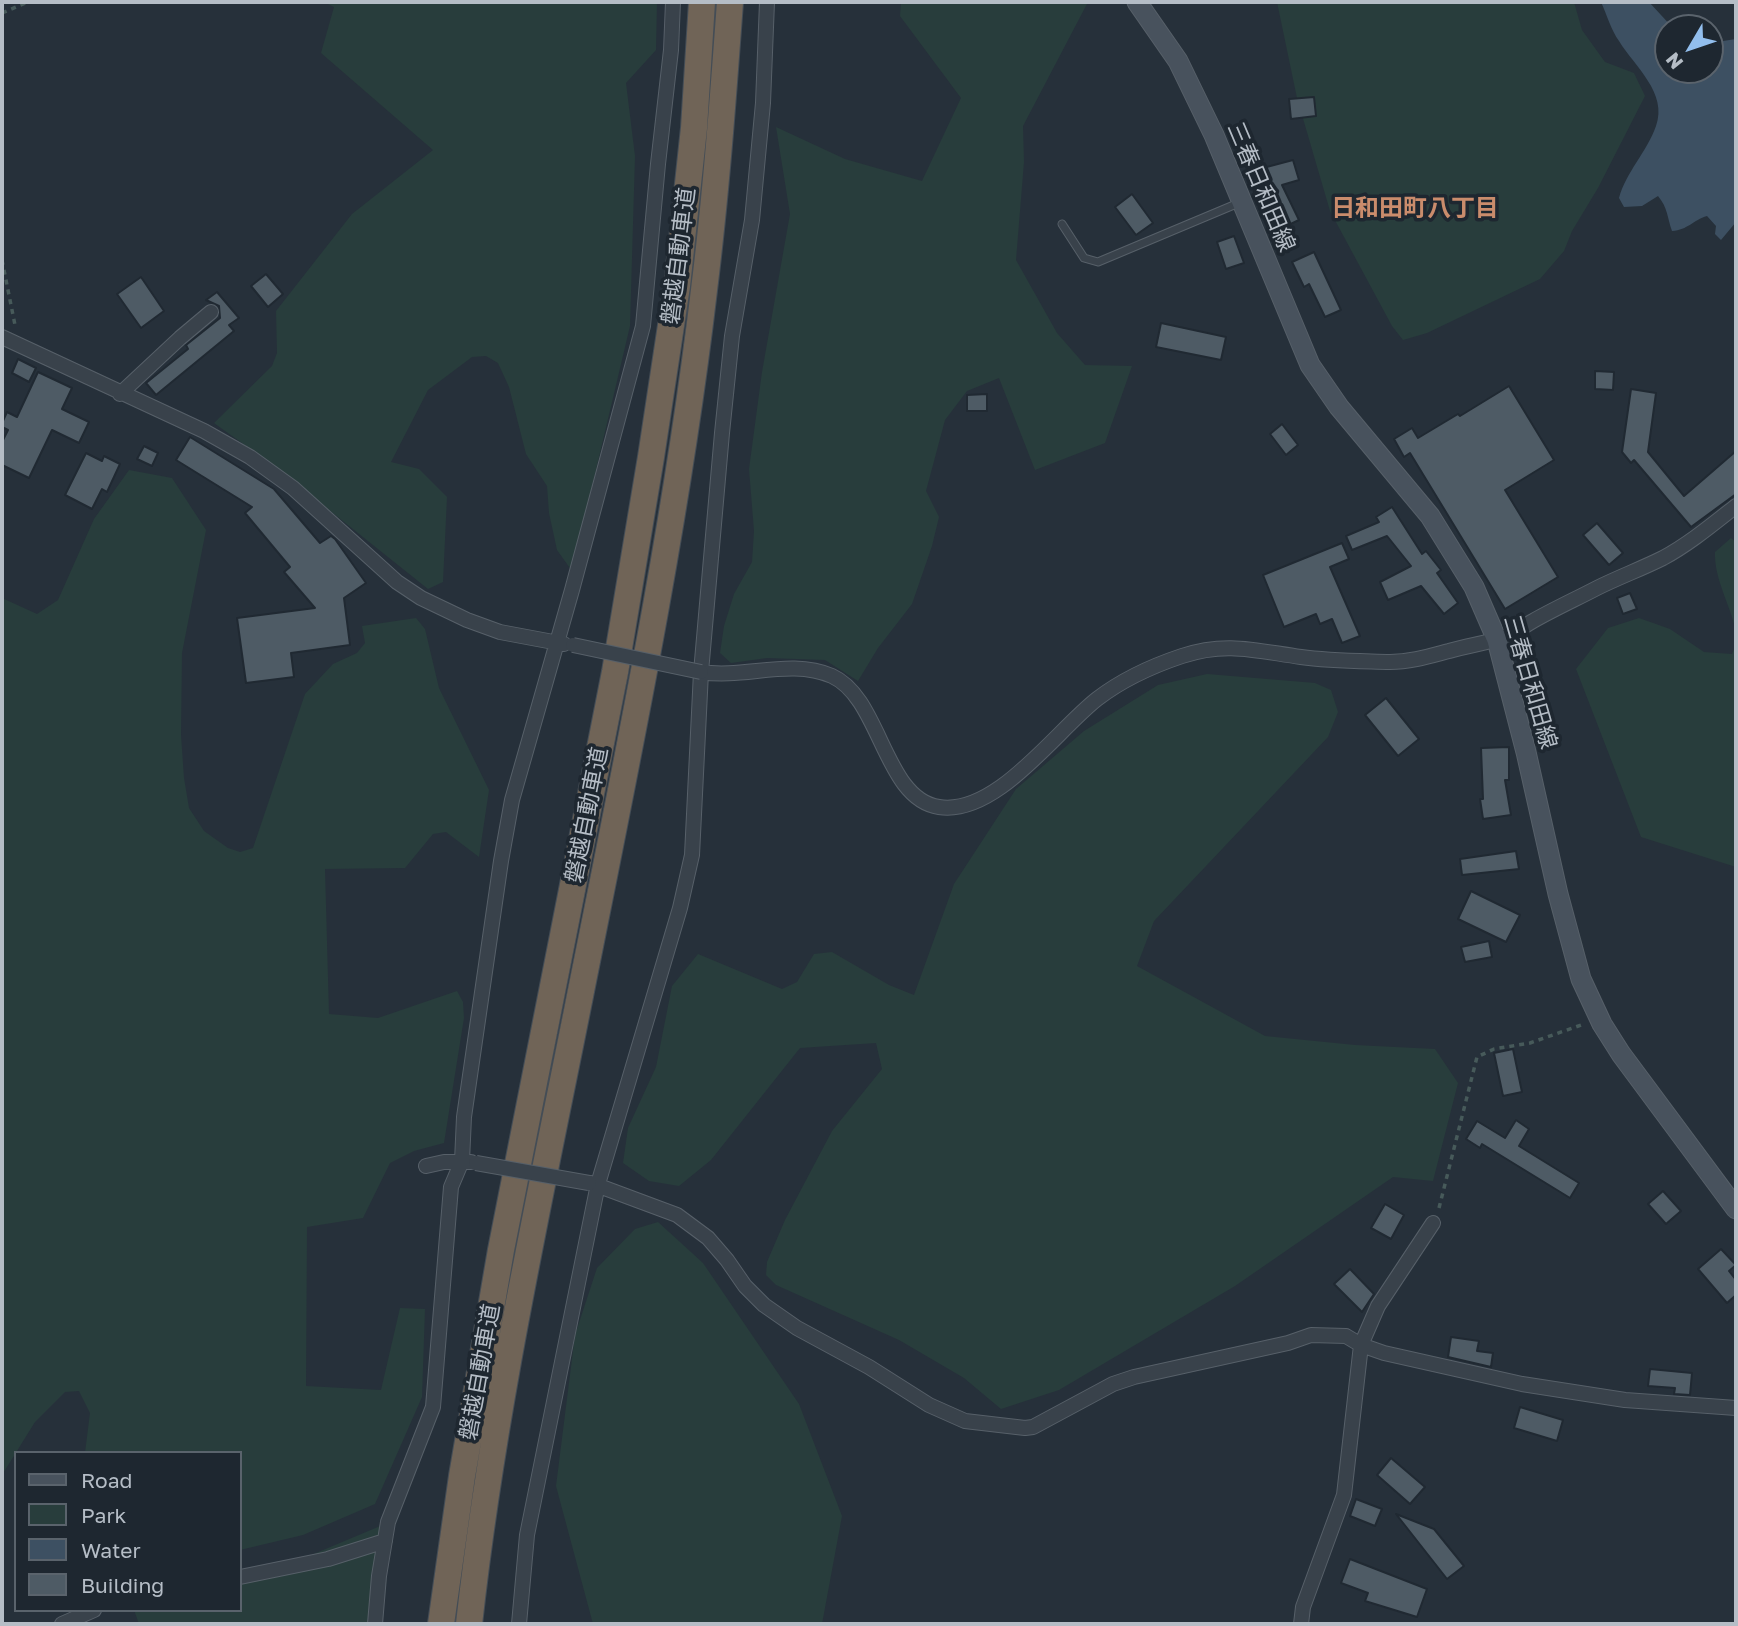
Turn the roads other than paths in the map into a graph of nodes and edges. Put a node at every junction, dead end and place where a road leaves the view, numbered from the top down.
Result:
1 (673, 2) edge
2 (702, 2) edge
3 (730, 2) edge
4 (767, 2) edge
5 (1137, 2) edge
6 (1241, 202) junction
7 (1062, 224) dead end
8 (211, 312) dead end
9 (2, 337) edge
10 (120, 394) junction
11 (1736, 506) edge
12 (1497, 640) junction
13 (557, 642) junction
14 (701, 672) junction
15 (469, 1162) junction
16 (426, 1166) dead end
17 (593, 1183) junction
18 (1736, 1209) edge
19 (1433, 1223) road end
20 (1361, 1345) junction
21 (1736, 1408) edge
22 (385, 1541) junction
23 (242, 1577) edge
24 (89, 1612) edge
25 (62, 1624) edge
26 (375, 1624) edge
27 (441, 1624) edge
28 (469, 1624) edge
29 (519, 1624) edge
30 (1301, 1624) edge

1 - 13 street
2 - 27 highway, 磐越自動車道
3 - 28 highway, 磐越自動車道
4 - 14 street
5 - 6 main road, 三春日和田線
6 - 7 lane
6 - 12 main road, 三春日和田線
8 - 10 street
9 - 10 street
10 - 13 street
11 - 12 street
12 - 14 street
12 - 18 main road, 三春日和田線
13 - 14 street, bridge
13 - 15 street
14 - 17 street
15 - 16 street
15 - 17 street, bridge
15 - 22 street
17 - 20 street
17 - 29 street
19 - 20 street
20 - 21 street
20 - 30 street
22 - 23 street
22 - 26 street
24 - 25 street

